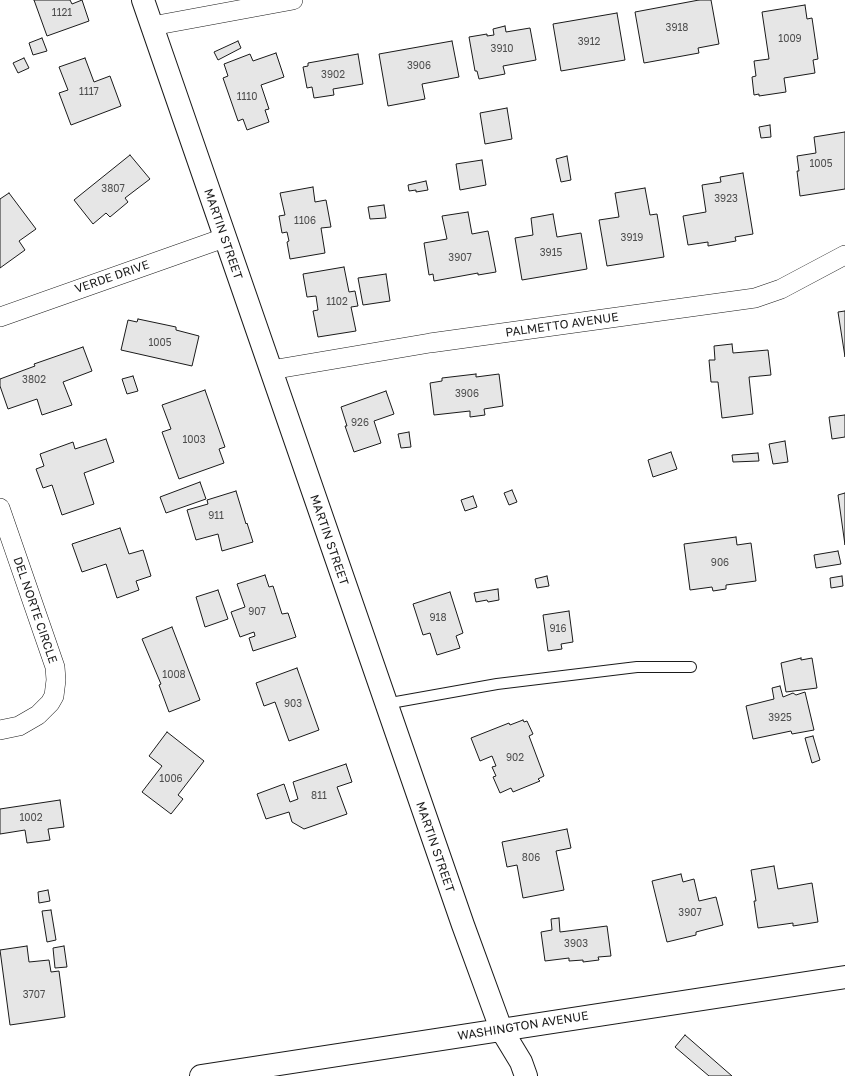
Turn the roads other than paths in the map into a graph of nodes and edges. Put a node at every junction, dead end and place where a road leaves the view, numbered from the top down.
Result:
1 (143, 0) edge
2 (293, 0) edge
3 (152, 26) junction
4 (224, 238) junction
5 (845, 255) edge
6 (0, 317) edge
7 (271, 370) junction
8 (0, 508) edge
9 (691, 667) dead end
10 (385, 704) junction
11 (0, 730) edge
12 (845, 977) edge
13 (501, 1029) junction
14 (201, 1076) edge
15 (526, 1076) edge

1 - 3 street, MARTIN STREET
2 - 3 street
3 - 4 street, MARTIN STREET
4 - 6 street, VERDE DRIVE
4 - 7 street, MARTIN STREET
5 - 7 street, PALMETTO AVENUE
7 - 10 street, MARTIN STREET
8 - 11 street, DEL NORTE CIRCLE
9 - 10 lane
10 - 13 street, MARTIN STREET
12 - 13 street, WASHINGTON AVENUE
13 - 14 street, WASHINGTON AVENUE
13 - 15 street, MARTIN STREET

